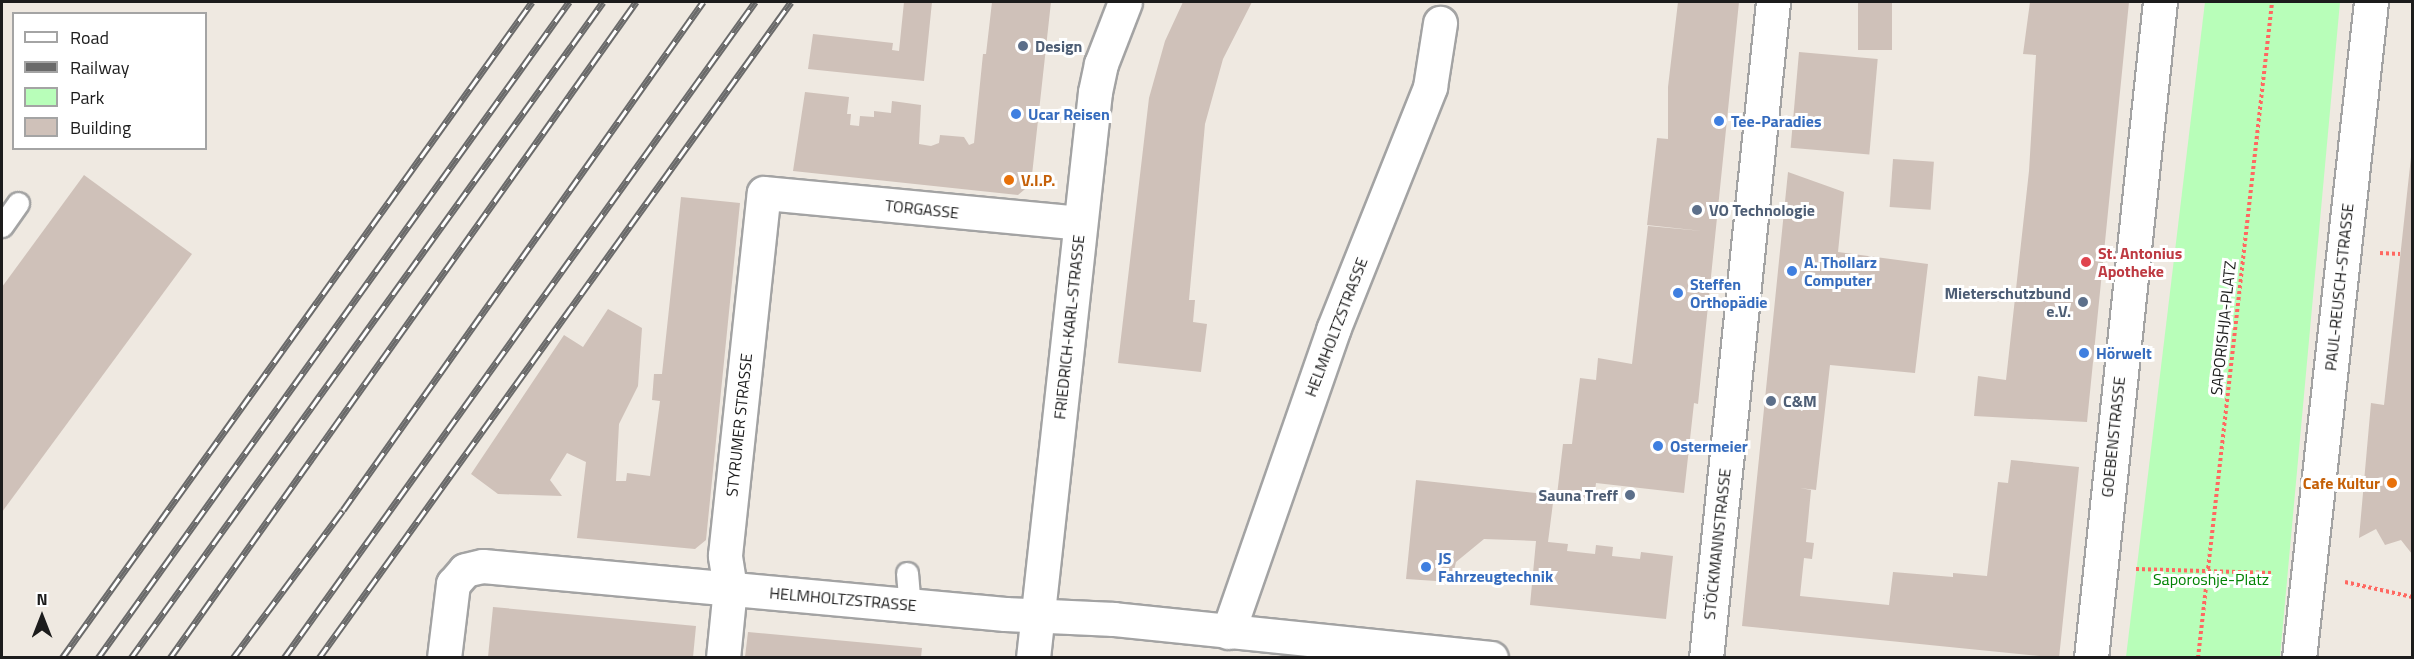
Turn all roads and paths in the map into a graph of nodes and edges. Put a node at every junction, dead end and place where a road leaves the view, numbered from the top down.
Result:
1 (1125, 2) edge
2 (1773, 2) edge
3 (2160, 2) edge
4 (2272, 2) edge
5 (2371, 2) edge
6 (1440, 23) dead end
7 (764, 193) joint
8 (18, 203) dead end
9 (1080, 223) junction
10 (2, 226) edge
11 (2100, 567) junction
12 (907, 573) dead end
13 (2207, 573) junction
14 (2308, 573) junction
15 (730, 588) junction
16 (2412, 597) edge
17 (910, 605) junction
18 (1038, 617) junction
19 (1228, 632) junction
20 (1441, 655) edge
21 (444, 657) edge
22 (723, 657) edge
23 (1034, 657) edge
24 (1491, 657) edge
25 (1706, 657) edge
26 (2091, 657) edge
27 (2198, 657) edge
28 (2299, 657) edge

1 - 9 street, FRIEDRICH-KARL-STRASSE
2 - 25 street, STÖCKMANNSTRASSE
3 - 11 street, GOEBENSTRASSE
4 - 13 path, SAPORISHJA-PLATZ
5 - 14 street, PAUL-REUSCH-STRASSE
6 - 19 street, HELMHOLTZSTRASSE
7 - 9 street, TORGASSE
7 - 15 street, STYRUMER STRASSE
8 - 10 lane
9 - 18 street, FRIEDRICH-KARL-STRASSE
11 - 13 path
11 - 26 street, GOEBENSTRASSE
12 - 17 lane
13 - 14 path
13 - 27 path, SAPORISHJA-PLATZ
14 - 16 path
14 - 28 street, PAUL-REUSCH-STRASSE
15 - 17 street, HELMHOLTZSTRASSE
15 - 21 street, HELMHOLTZSTRASSE
15 - 22 street, STYRUMER STRASSE
17 - 18 street, HELMHOLTZSTRASSE
18 - 19 street, HELMHOLTZSTRASSE
18 - 23 street, FRIEDRICH-KARL-STRASSE
19 - 20 street, HELMHOLTZSTRASSE
20 - 24 street, HELMHOLTZSTRASSE

